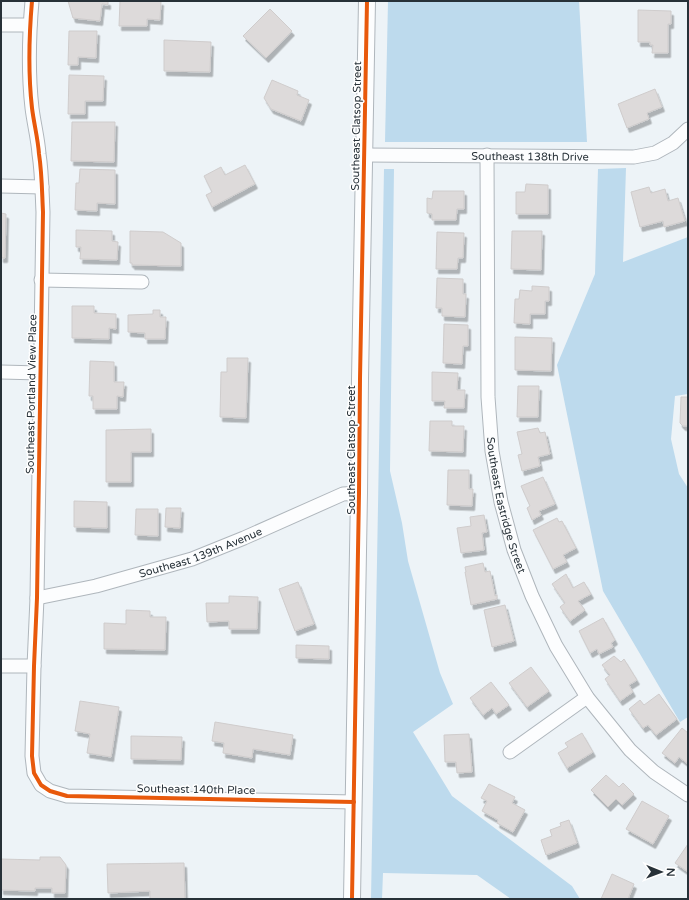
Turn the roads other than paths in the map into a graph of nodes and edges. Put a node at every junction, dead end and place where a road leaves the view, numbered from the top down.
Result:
1 (32, 1) edge
2 (367, 1) edge
3 (1, 25) edge
4 (30, 25) junction
5 (688, 129) edge
6 (364, 155) junction
7 (487, 155) junction
8 (1, 186) edge
9 (42, 187) junction
10 (42, 280) junction
11 (142, 282) dead end
12 (1, 372) edge
13 (40, 373) junction
14 (359, 493) junction
15 (37, 598) junction
16 (1, 666) edge
17 (34, 666) junction
18 (587, 697) junction
19 (510, 752) dead end
20 (41, 785) joint
21 (688, 795) edge
22 (354, 802) junction
23 (352, 899) edge

1 - 4 street, Southeast Portland View Place
2 - 6 street, Southeast Clatsop Street
3 - 4 street
4 - 9 street, Southeast Portland View Place
5 - 7 street, Southeast 138th Drive
6 - 7 street, Southeast 138th Drive
6 - 14 street, Southeast Clatsop Street
7 - 18 street, Southeast Eastridge Street
8 - 9 street
9 - 10 street, Southeast Portland View Place
10 - 11 street
10 - 13 street, Southeast Portland View Place
12 - 13 street
13 - 15 street, Southeast Portland View Place
14 - 15 street, Southeast 139th Avenue
14 - 22 street, Southeast Clatsop Street
15 - 17 street, Southeast Portland View Place
16 - 17 street
17 - 20 street, Southeast Portland View Place
18 - 19 street
18 - 21 street, Southeast Eastridge Street
20 - 22 street, Southeast 140th Place
22 - 23 street, Southeast Clatsop Street

